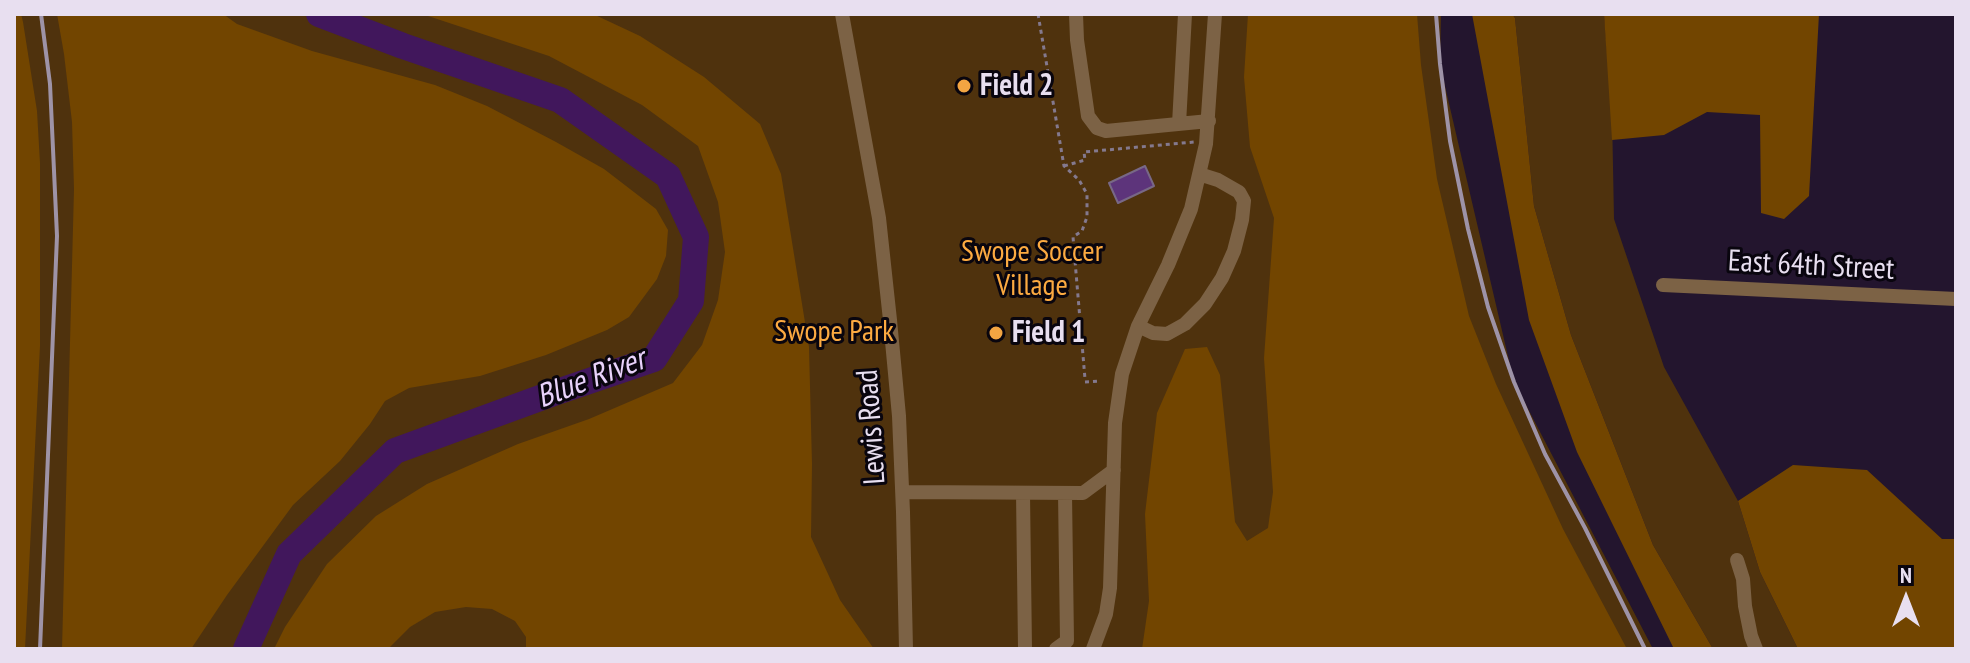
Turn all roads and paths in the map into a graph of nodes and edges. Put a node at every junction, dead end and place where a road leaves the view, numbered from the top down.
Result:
1 (842, 14) edge
2 (1038, 14) edge
3 (1076, 14) edge
4 (1185, 14) edge
5 (1215, 14) edge
6 (1209, 121) junction
7 (1179, 124) junction
8 (1199, 142) dead end
9 (1064, 166) junction
10 (1199, 174) junction
11 (1663, 285) dead end
12 (1956, 299) edge
13 (1138, 326) junction
14 (1099, 381) dead end
15 (1114, 470) junction
16 (903, 492) junction
17 (1023, 493) junction
18 (1065, 493) junction
19 (1737, 560) dead end
20 (906, 649) edge
21 (1025, 649) edge
22 (1056, 649) edge
23 (1093, 649) edge
24 (1756, 649) edge

1 - 16 street, Lewis Road
2 - 9 path
3 - 7 street
4 - 7 street
5 - 6 street
6 - 7 street
6 - 10 street
8 - 9 path
9 - 14 path
10 - 13 street
10 - 13 street
11 - 12 street, East 64th Street
13 - 15 street
15 - 18 street
15 - 23 street
16 - 17 street
16 - 20 street, Lewis Road
17 - 18 street
17 - 21 street
18 - 22 street
19 - 24 street

